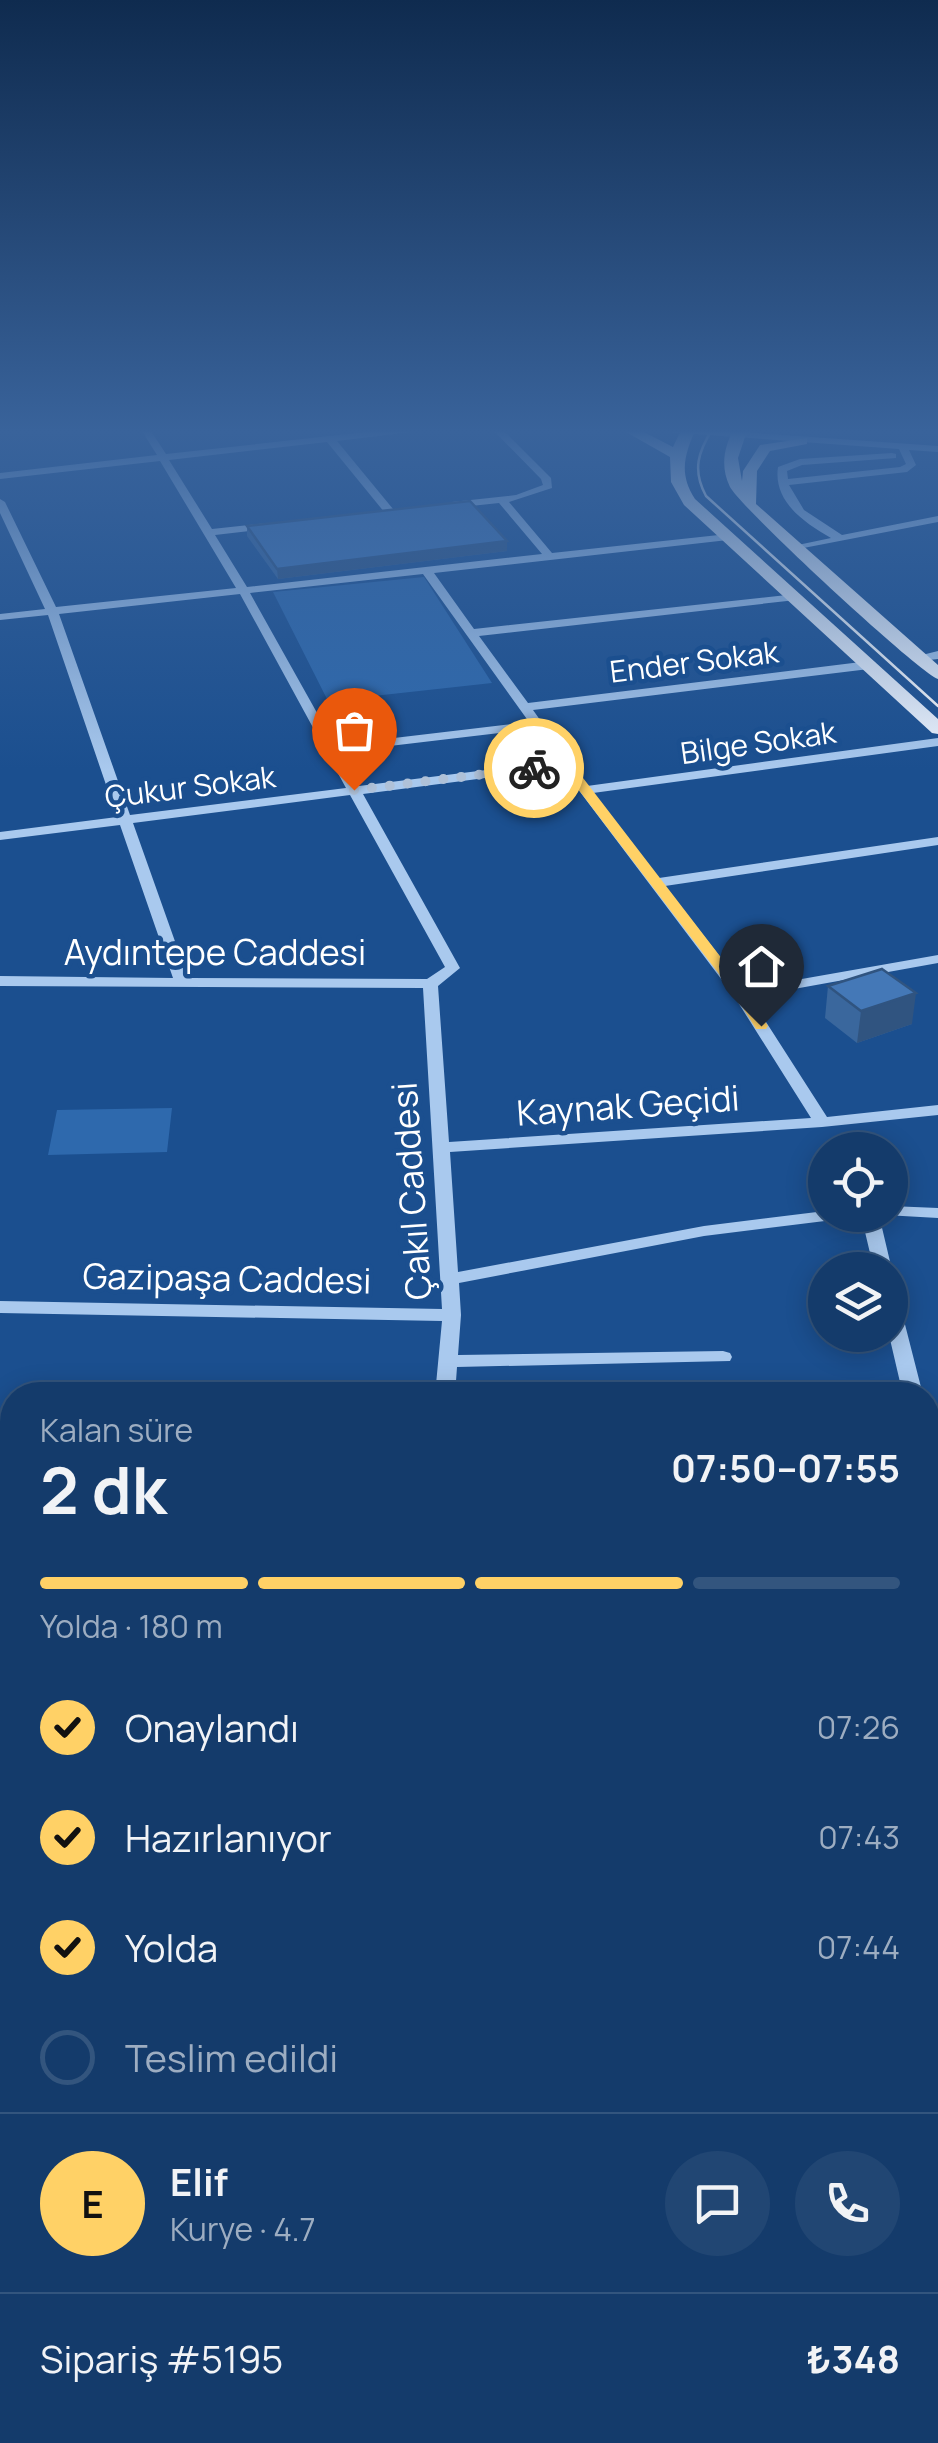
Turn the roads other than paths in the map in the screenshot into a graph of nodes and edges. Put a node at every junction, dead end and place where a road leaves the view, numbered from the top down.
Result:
1 (19, 542) edge
2 (214, 542) edge
3 (538, 542) edge
4 (681, 542) edge
5 (734, 542) edge
6 (790, 542) edge
7 (826, 542) edge
8 (797, 548) junction
9 (550, 556) junction
10 (426, 570) junction
11 (243, 590) junction
12 (796, 597) junction
13 (52, 611) junction
14 (0, 617) edge
15 (472, 633) junction
16 (938, 655) edge
17 (920, 658) junction
18 (869, 665) junction
19 (938, 674) edge
20 (524, 707) junction
21 (537, 725) junction
22 (938, 729) edge
23 (938, 742) edge
24 (332, 749) junction
25 (566, 764) junction
26 (354, 790) junction
27 (584, 790) junction
28 (125, 820) junction
29 (0, 836) edge
30 (938, 842) edge
31 (657, 883) junction
32 (938, 959) edge
33 (0, 981) edge
34 (182, 982) junction
35 (430, 984) junction
36 (741, 994) junction
37 (938, 1110) edge
38 (822, 1122) junction
39 (442, 1148) junction
40 (908, 1212) edge
41 (938, 1213) edge
42 (808, 1218) edge
43 (450, 1279) junction
44 (0, 1307) edge
45 (452, 1314) junction
46 (902, 1352) edge
47 (723, 1357) dead end
48 (448, 1361) junction
49 (446, 1382) edge
50 (910, 1382) edge

1 - 13 street
2 - 11 street
3 - 9 street
4 - 9 street
5 - 12 main road
6 - 8 main road
7 - 8 street
8 - 17 main road
9 - 10 street
10 - 11 street
10 - 15 street
11 - 13 street
11 - 24 street
12 - 15 street
12 - 18 main road
13 - 14 street
13 - 28 street
15 - 20 street
16 - 17 street
17 - 19 main road
18 - 20 street, Ender Sokak
18 - 22 main road
20 - 21 street
21 - 24 street
21 - 25 street
23 - 27 street, Bilge Sokak
24 - 26 street
25 - 26 street, Çukur Sokak
25 - 27 street
26 - 28 street, Çukur Sokak
26 - 35 street
27 - 31 street
28 - 29 street, Çukur Sokak
28 - 34 street
30 - 31 street
31 - 36 street
32 - 36 street
33 - 34 street, Aydıntepe Caddesi
34 - 35 street, Aydıntepe Caddesi
35 - 39 street, Çakıl Caddesi
36 - 38 street
37 - 38 street, Kaynak Geçidi
38 - 39 street, Kaynak Geçidi
39 - 43 street, Çakıl Caddesi
40 - 41 street
42 - 43 street
43 - 45 street, Çakıl Caddesi
44 - 45 street, Gazipaşa Caddesi
45 - 48 street, Çakıl Caddesi
46 - 50 street
47 - 48 street
48 - 49 street, Çakıl Caddesi

